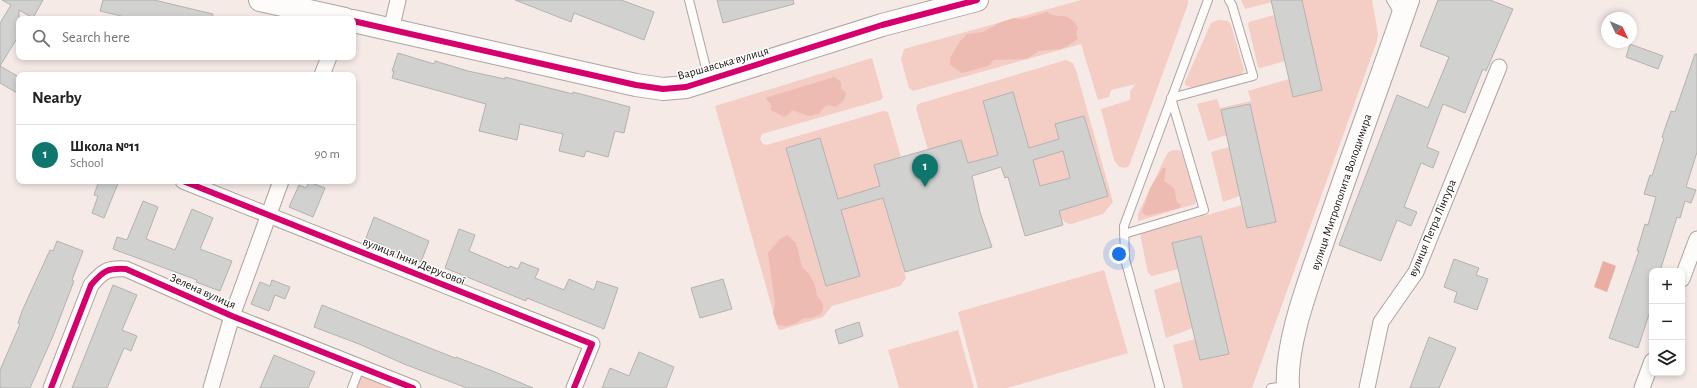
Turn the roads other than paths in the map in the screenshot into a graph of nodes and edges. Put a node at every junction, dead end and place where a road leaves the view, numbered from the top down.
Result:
1 (260, 0) edge
2 (398, 0) edge
3 (689, 0) edge
4 (977, 0) edge
5 (1208, 0) edge
6 (1229, 0) edge
7 (1400, 6) edge
8 (331, 16) edge
9 (356, 22) edge
10 (391, 30) junction
11 (328, 60) edge
12 (1499, 67) dead end
13 (323, 72) edge
14 (709, 80) junction
15 (1171, 98) junction
16 (191, 184) edge
17 (280, 184) edge
18 (268, 214) junction
19 (1124, 234) junction
20 (1697, 240) edge
21 (1685, 271) edge
22 (232, 316) junction
23 (360, 367) junction
24 (1649, 369) edge
25 (1282, 387) edge
26 (50, 388) edge
27 (211, 388) edge
28 (352, 388) edge
29 (413, 388) edge
30 (574, 388) edge
31 (1160, 388) edge
32 (1367, 388) edge
33 (1642, 388) edge

1 - 8 street
2 - 10 street
3 - 14 lane
4 - 14 street, Варшавська вулиця
5 - 15 lane
6 - 15 lane
7 - 25 street, вулиця Митрополита Володимира
9 - 10 street, Варшавська вулиця
10 - 14 street, Варшавська вулиця
11 - 13 street
12 - 32 street, вулиця Петра Лінтура
15 - 19 lane
15 - 19 lane
16 - 18 street, вулиця Інни Дерусової
17 - 18 street
18 - 22 street
18 - 30 street, вулиця Інни Дерусової
19 - 31 lane
20 - 21 street
22 - 23 street, Зелена вулиця
22 - 26 street, Зелена вулиця
22 - 27 street
23 - 28 lane
23 - 29 street, Зелена вулиця
24 - 33 street

